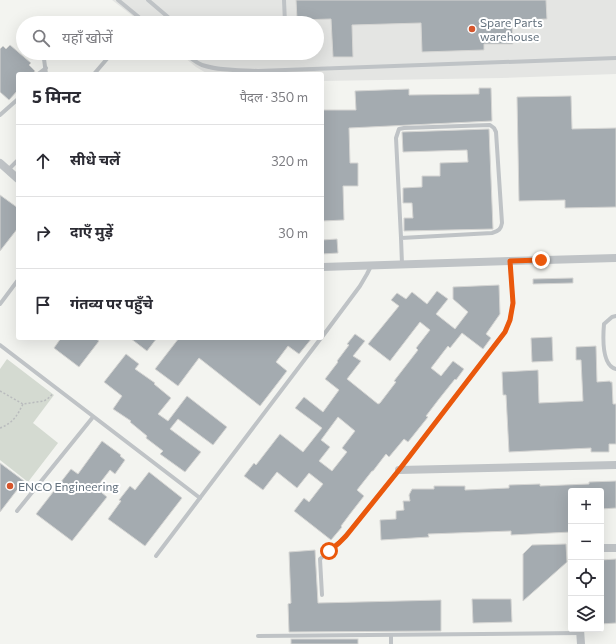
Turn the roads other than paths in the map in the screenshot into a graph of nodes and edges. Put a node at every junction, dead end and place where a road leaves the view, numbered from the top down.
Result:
1 (118, 0) edge
2 (148, 0) edge
3 (284, 0) edge
4 (137, 16) edge
5 (167, 16) edge
6 (285, 16) edge
7 (616, 58) edge
8 (44, 60) edge
9 (106, 60) edge
10 (194, 60) edge
11 (46, 68) junction
12 (41, 72) edge
13 (46, 72) edge
14 (96, 72) edge
15 (16, 101) edge
16 (0, 115) edge
17 (16, 162) edge
18 (0, 163) edge
19 (8, 170) junction
20 (16, 177) edge
21 (401, 238) junction
22 (616, 258) edge
23 (510, 261) junction
24 (402, 264) junction
25 (371, 266) junction
26 (324, 267) edge
27 (16, 283) edge
28 (0, 304) edge
29 (616, 316) edge
30 (324, 334) edge
31 (320, 340) edge
32 (0, 345) edge
33 (616, 369) edge
34 (93, 416) junction
35 (616, 465) edge
36 (399, 470) junction
37 (200, 498) junction
38 (17, 511) dead end
39 (604, 548) edge
40 (616, 548) edge
41 (156, 556) dead end
42 (322, 596) dead end
43 (568, 631) edge
44 (580, 632) edge
45 (391, 635) junction
46 (258, 636) dead end
47 (392, 644) edge
48 (581, 644) edge

1 - 4 lane
2 - 5 lane
3 - 6 lane
7 - 10 lane
8 - 11 lane
9 - 14 lane
11 - 12 lane
11 - 13 lane
15 - 16 lane
17 - 19 lane
18 - 19 street
19 - 20 street
21 - 21 lane
21 - 24 lane
22 - 23 street
23 - 24 street
23 - 36 lane
24 - 25 street
25 - 26 street
25 - 30 lane
27 - 28 lane
29 - 33 lane
31 - 37 lane
32 - 34 lane
34 - 37 lane
34 - 38 lane
35 - 36 street
36 - 42 lane
37 - 41 lane
39 - 40 street
43 - 45 lane
44 - 48 street
45 - 46 lane
45 - 47 lane

